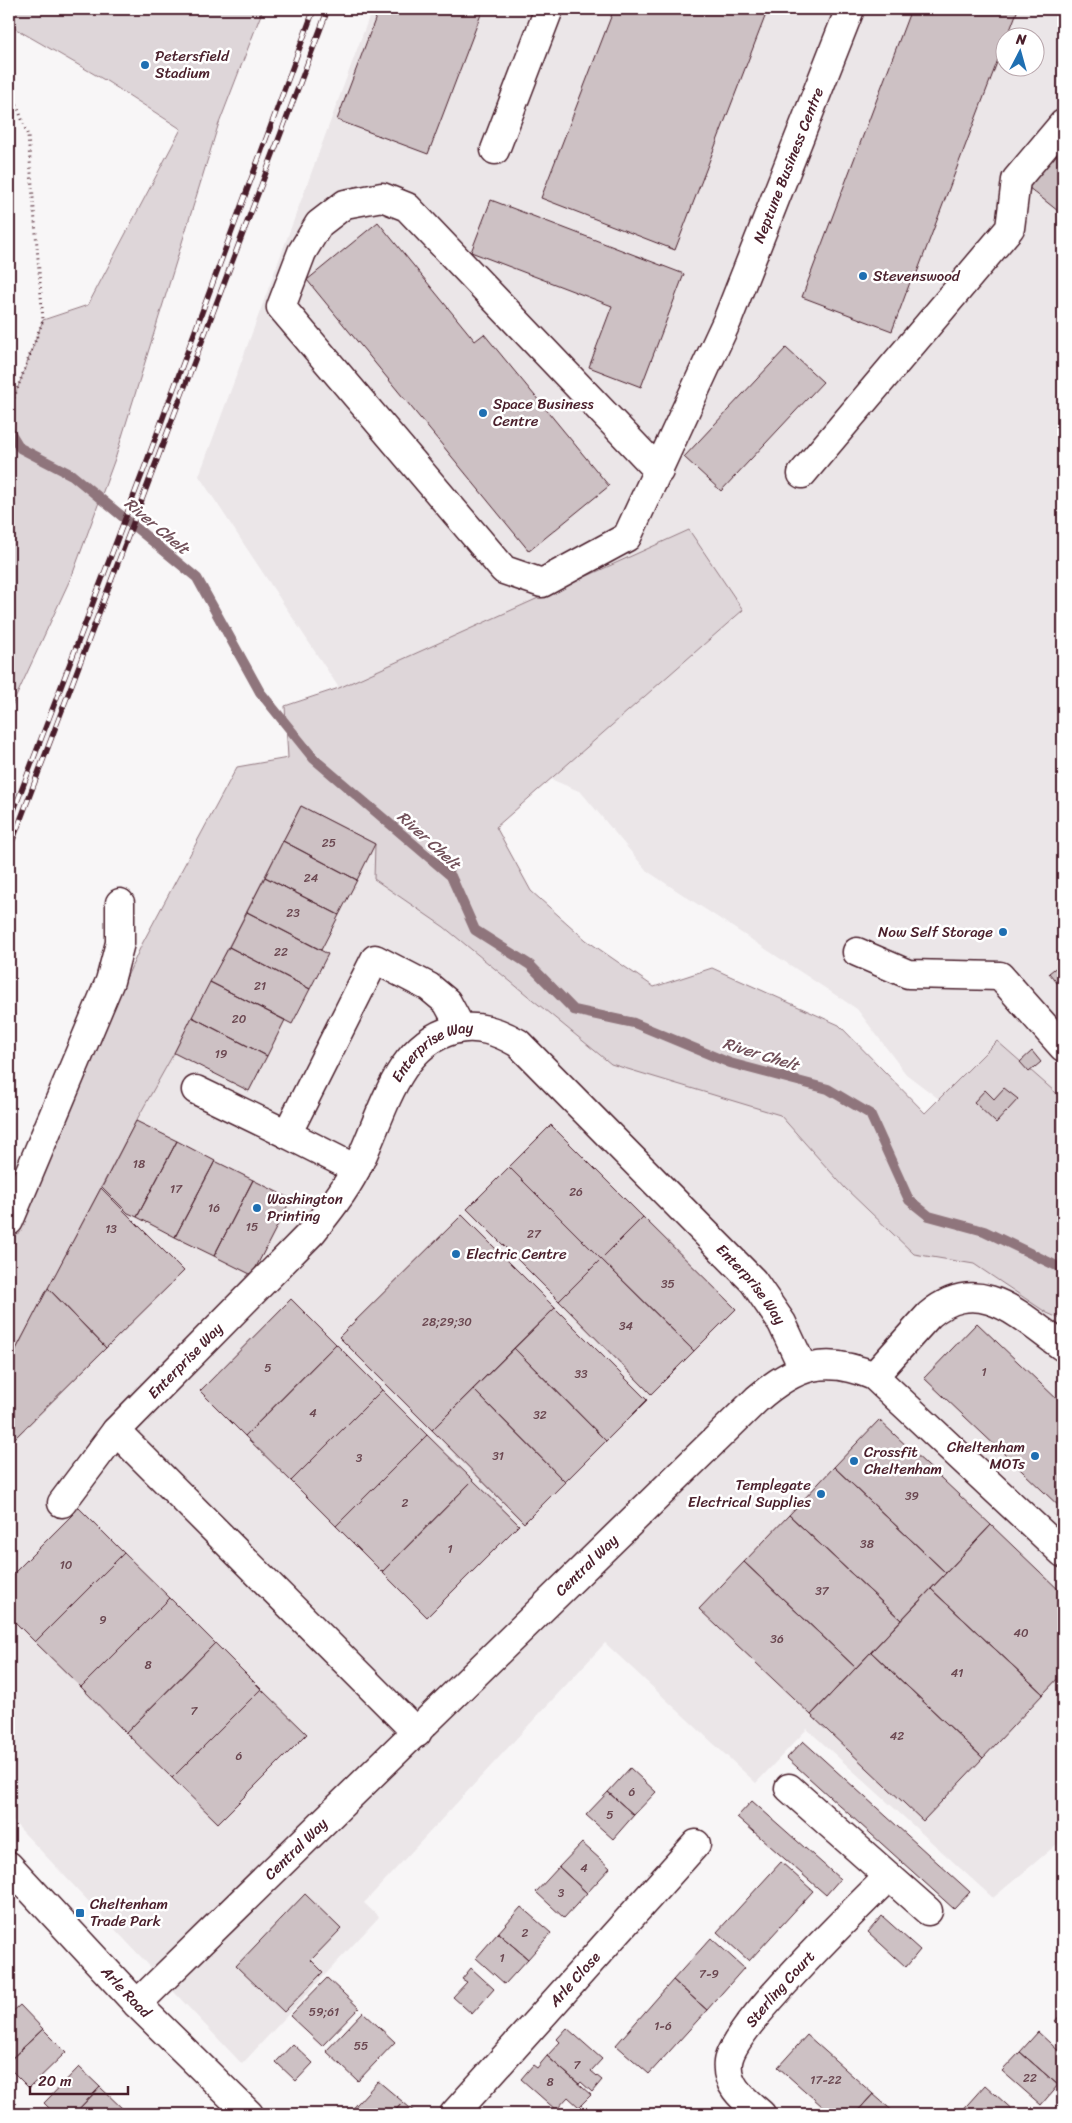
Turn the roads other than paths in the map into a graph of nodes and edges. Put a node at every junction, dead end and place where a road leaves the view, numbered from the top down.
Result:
1 (549, 9) edge
2 (850, 9) edge
3 (1063, 124) edge
4 (495, 150) dead end
5 (659, 471) junction
6 (802, 474) dead end
7 (120, 904) dead end
8 (857, 952) dead end
9 (461, 1028) junction
10 (1063, 1047) edge
11 (196, 1090) dead end
12 (287, 1134) junction
13 (356, 1169) junction
14 (9, 1221) edge
15 (1063, 1347) edge
16 (803, 1368) junction
17 (874, 1376) junction
18 (116, 1431) junction
19 (62, 1503) dead end
20 (1063, 1553) edge
21 (417, 1733) junction
22 (789, 1788) dead end
23 (696, 1844) dead end
24 (9, 1866) edge
25 (888, 1878) junction
26 (928, 1912) dead end
27 (137, 2004) junction
28 (249, 2114) edge
29 (454, 2114) edge
30 (761, 2114) edge

1 - 4 street
2 - 5 street, Neptune Business Centre
3 - 6 street
5 - 5 street
7 - 14 street
8 - 10 street
9 - 12 street
9 - 13 street, Enterprise Way
9 - 16 street, Enterprise Way
11 - 12 street
12 - 13 street
13 - 18 street, Enterprise Way
15 - 17 street
16 - 17 street, Central Way
16 - 21 street, Central Way
17 - 20 street, Central Way
18 - 19 street, Enterprise Way
18 - 21 street
21 - 27 street, Central Way
22 - 25 street
23 - 29 street, Arle Close
24 - 27 street, Arle Road
25 - 26 street
25 - 30 street, Sterling Court
27 - 28 street, Arle Road

